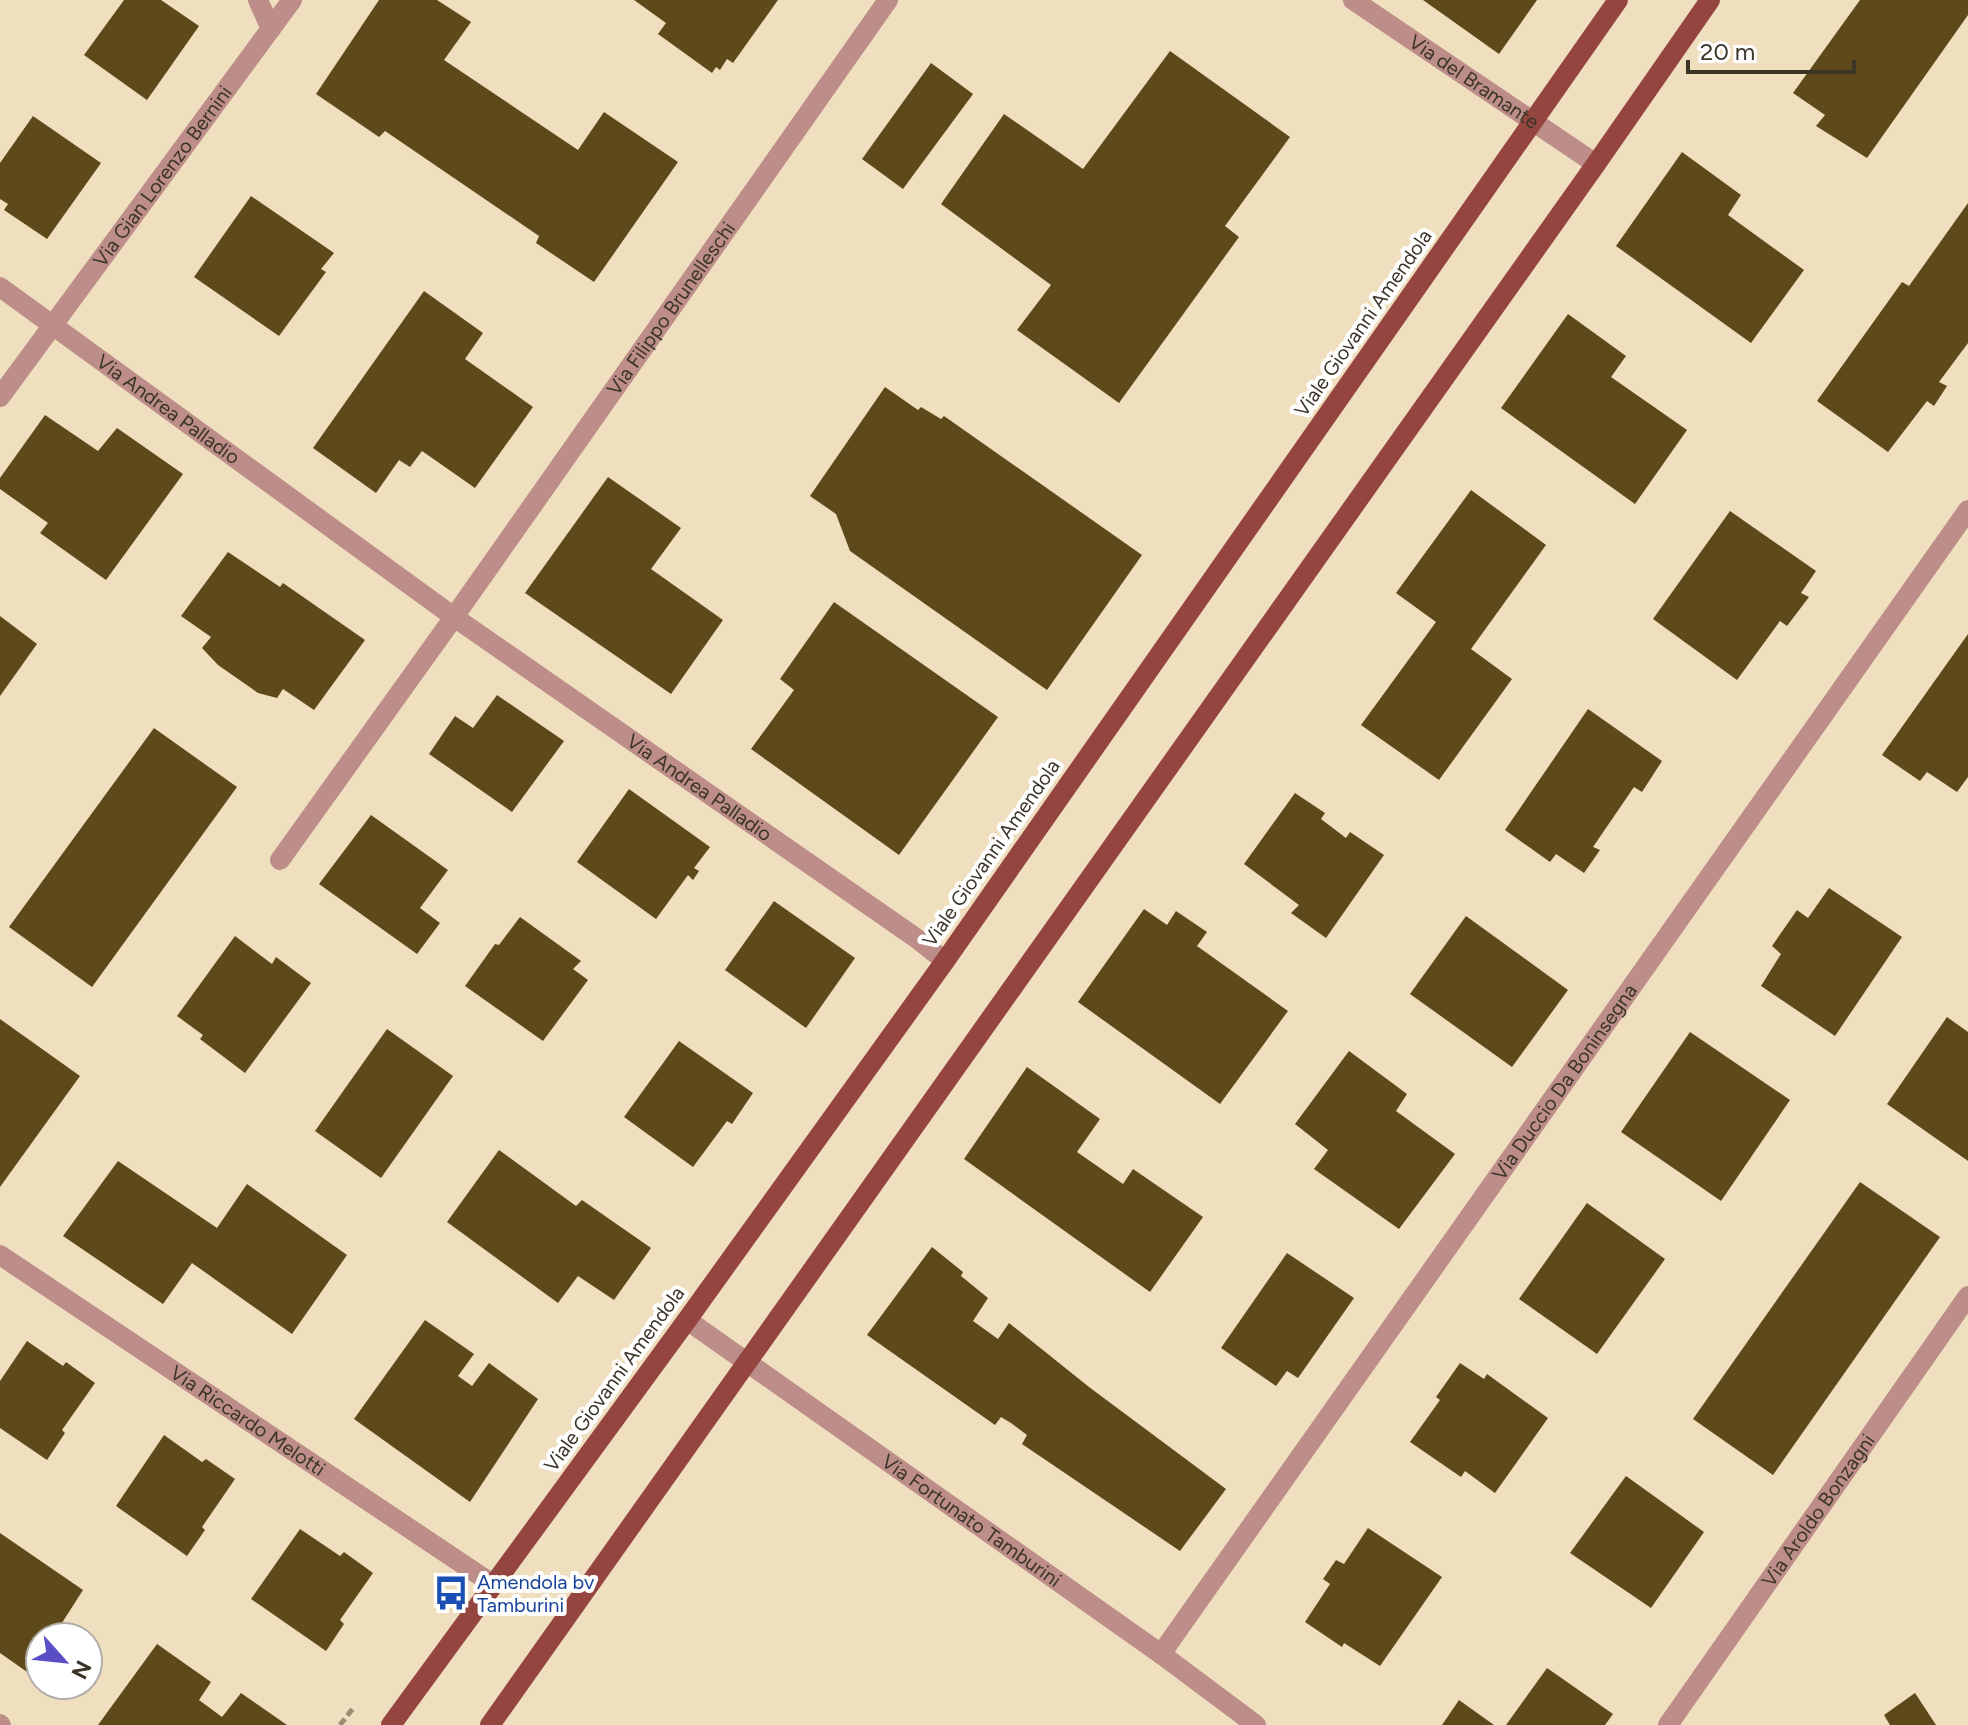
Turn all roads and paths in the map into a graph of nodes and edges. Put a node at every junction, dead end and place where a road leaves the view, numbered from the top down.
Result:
1 (258, 0) edge
2 (292, 0) edge
3 (888, 0) edge
4 (1353, 0) edge
5 (1618, 0) edge
6 (1710, 0) edge
7 (271, 29) junction
8 (1534, 122) junction
9 (1596, 164) junction
10 (0, 287) edge
11 (52, 325) junction
12 (0, 397) edge
13 (1968, 510) edge
14 (454, 617) junction
15 (280, 860) dead end
16 (945, 961) junction
17 (0, 1255) edge
18 (1965, 1310) edge
19 (687, 1320) junction
20 (747, 1363) junction
21 (494, 1585) junction
22 (1161, 1654) junction
23 (391, 1725) edge
24 (490, 1725) edge
25 (1256, 1725) edge
26 (1668, 1725) edge

1 - 7 street
2 - 7 street, Via Gian Lorenzo Bernini
3 - 14 street, Via Filippo Brunelleschi
4 - 8 street, Via del Bramante
5 - 8 main road, Viale Giovanni Amendola
6 - 9 main road
7 - 11 street, Via Gian Lorenzo Bernini
8 - 9 street, Via del Bramante
8 - 16 main road, Viale Giovanni Amendola
9 - 20 main road
10 - 11 street, Via Andrea Palladio
11 - 12 street, Via Gian Lorenzo Bernini
11 - 14 street, Via Andrea Palladio
13 - 22 street, Via Duccio Da Boninsegna
14 - 15 street
14 - 16 street, Via Andrea Palladio
16 - 19 main road, Viale Giovanni Amendola
17 - 21 street, Via Riccardo Melotti
18 - 26 street, Via Aroldo Bonzagni
19 - 20 street, Via Fortunato Tamburini
19 - 21 main road, Viale Giovanni Amendola
20 - 22 street, Via Fortunato Tamburini
20 - 24 main road
21 - 23 main road, Viale Giovanni Amendola
22 - 25 street, Via Fortunato Tamburini

